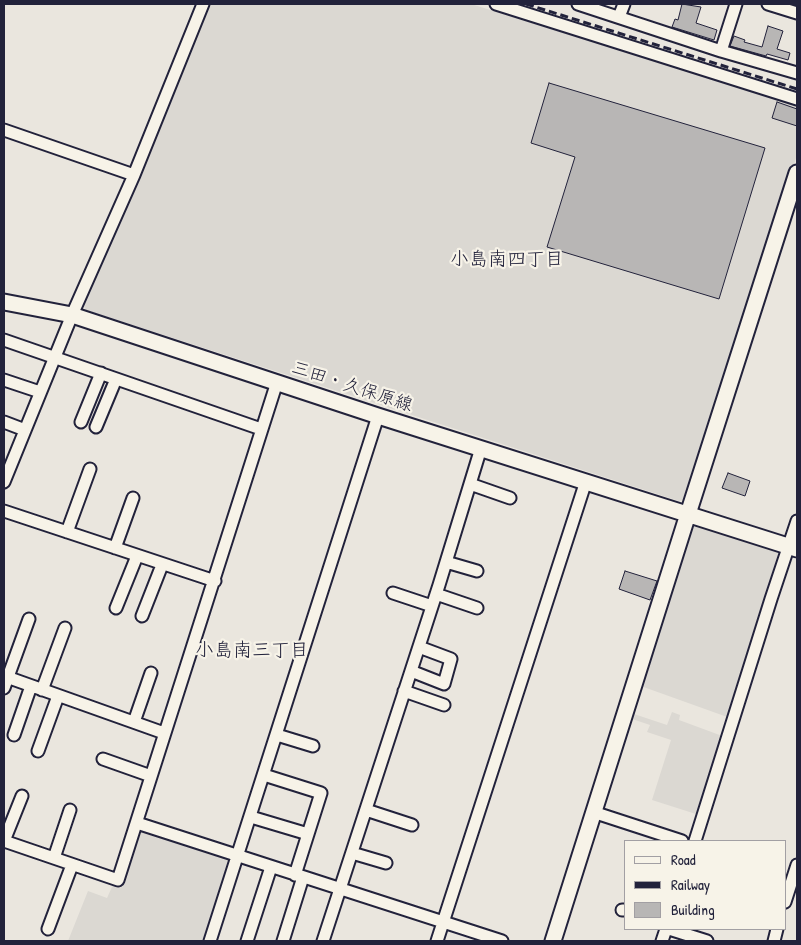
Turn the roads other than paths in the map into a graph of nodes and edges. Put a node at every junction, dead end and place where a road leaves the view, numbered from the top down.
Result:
1 (203, 4) edge
2 (496, 4) edge
3 (578, 4) edge
4 (624, 4) edge
5 (736, 4) edge
6 (768, 4) edge
7 (797, 13) edge
8 (619, 17) junction
9 (721, 51) junction
10 (797, 73) edge
11 (797, 99) edge
12 (4, 130) edge
13 (797, 173) edge
14 (134, 175) junction
15 (4, 302) edge
16 (72, 315) junction
17 (4, 340) edge
18 (55, 357) junction
19 (100, 373) junction
20 (116, 379) junction
21 (4, 380) edge
22 (277, 382) junction
23 (40, 392) junction
24 (378, 416) junction
25 (4, 422) edge
26 (81, 422) dead end
27 (96, 427) dead end
28 (261, 429) junction
29 (25, 430) junction
30 (481, 448) junction
31 (7, 464) edge
32 (90, 469) dead end
33 (586, 481) junction
34 (4, 482) edge
35 (470, 484) junction
36 (133, 498) dead end
37 (510, 498) dead end
38 (4, 511) edge
39 (688, 514) junction
40 (797, 520) edge
41 (67, 532) junction
42 (115, 548) junction
43 (793, 548) edge
44 (137, 556) junction
45 (446, 562) junction
46 (162, 564) junction
47 (477, 571) dead end
48 (215, 581) junction
49 (393, 593) dead end
50 (434, 600) junction
51 (116, 608) dead end
52 (477, 608) dead end
53 (142, 616) dead end
54 (28, 619) dead end
55 (65, 628) dead end
56 (418, 647) junction
57 (411, 671) junction
58 (152, 673) dead end
59 (5, 681) edge
60 (37, 688) junction
61 (404, 691) junction
62 (58, 696) junction
63 (444, 705) dead end
64 (134, 722) junction
65 (164, 733) junction
66 (14, 735) dead end
67 (277, 735) junction
68 (313, 746) dead end
69 (38, 751) dead end
70 (103, 759) dead end
71 (264, 775) junction
72 (151, 776) junction
73 (22, 796) dead end
74 (70, 810) dead end
75 (366, 810) junction
76 (593, 812) junction
77 (251, 816) junction
78 (137, 823) junction
79 (412, 825) dead end
80 (308, 834) junction
81 (679, 840) edge
82 (695, 840) edge
83 (4, 841) edge
84 (352, 852) junction
85 (239, 856) junction
86 (54, 858) junction
87 (386, 863) dead end
88 (72, 864) junction
89 (797, 866) edge
90 (271, 867) junction
91 (299, 876) junction
92 (340, 890) junction
93 (786, 896) edge
94 (443, 922) junction
95 (48, 929) dead end
96 (671, 930) edge
97 (210, 941) edge
98 (247, 941) edge
99 (283, 941) edge
100 (323, 941) edge
101 (437, 941) edge
102 (502, 941) edge
103 (553, 941) edge
104 (707, 941) edge

1 - 14 street
2 - 11 street
3 - 8 street
4 - 8 street
5 - 9 street
6 - 7 street
8 - 9 street
9 - 10 street
12 - 14 street
13 - 39 street
14 - 16 street
15 - 16 street, 三田・久保原線
16 - 18 street
16 - 22 street, 三田・久保原線
17 - 18 street
18 - 19 street
18 - 23 street
19 - 20 street
19 - 26 street
20 - 27 street
20 - 28 street
21 - 23 street
22 - 24 street, 三田・久保原線
22 - 28 street
23 - 29 street
24 - 30 street, 三田・久保原線
24 - 67 street
25 - 29 street
28 - 48 street
29 - 31 street
30 - 33 street, 三田・久保原線
30 - 35 street
31 - 34 street
32 - 41 street
33 - 39 street, 三田・久保原線
33 - 94 street
35 - 37 street
35 - 45 street
36 - 42 street
38 - 41 street
39 - 43 street, 三田・久保原線
39 - 76 street
40 - 43 street
41 - 42 street
42 - 44 street
43 - 82 street
44 - 46 street
44 - 51 street
45 - 47 street
45 - 50 street
46 - 48 street
46 - 53 street
48 - 65 street
49 - 50 street
50 - 52 street
50 - 56 street
54 - 59 street
55 - 60 street
56 - 57 street
56 - 57 street
57 - 61 street
58 - 64 street
59 - 60 street
60 - 62 street
60 - 66 street
61 - 63 street
61 - 75 street
62 - 64 street
62 - 69 street
64 - 65 street
65 - 72 street
67 - 68 street
67 - 71 street
70 - 72 street
71 - 77 street
71 - 80 street
72 - 78 street
73 - 83 street
74 - 86 street
75 - 79 street
75 - 84 street
76 - 81 street
76 - 103 street
77 - 80 street
77 - 85 street
78 - 85 street
78 - 88 street
80 - 91 street
83 - 86 street
84 - 87 street
84 - 92 street
85 - 90 street
85 - 97 street
86 - 88 street
88 - 95 street
89 - 93 street
90 - 91 street
90 - 98 street
91 - 92 street
91 - 99 street
92 - 94 street
92 - 100 street
94 - 101 street
94 - 102 street
96 - 104 street

